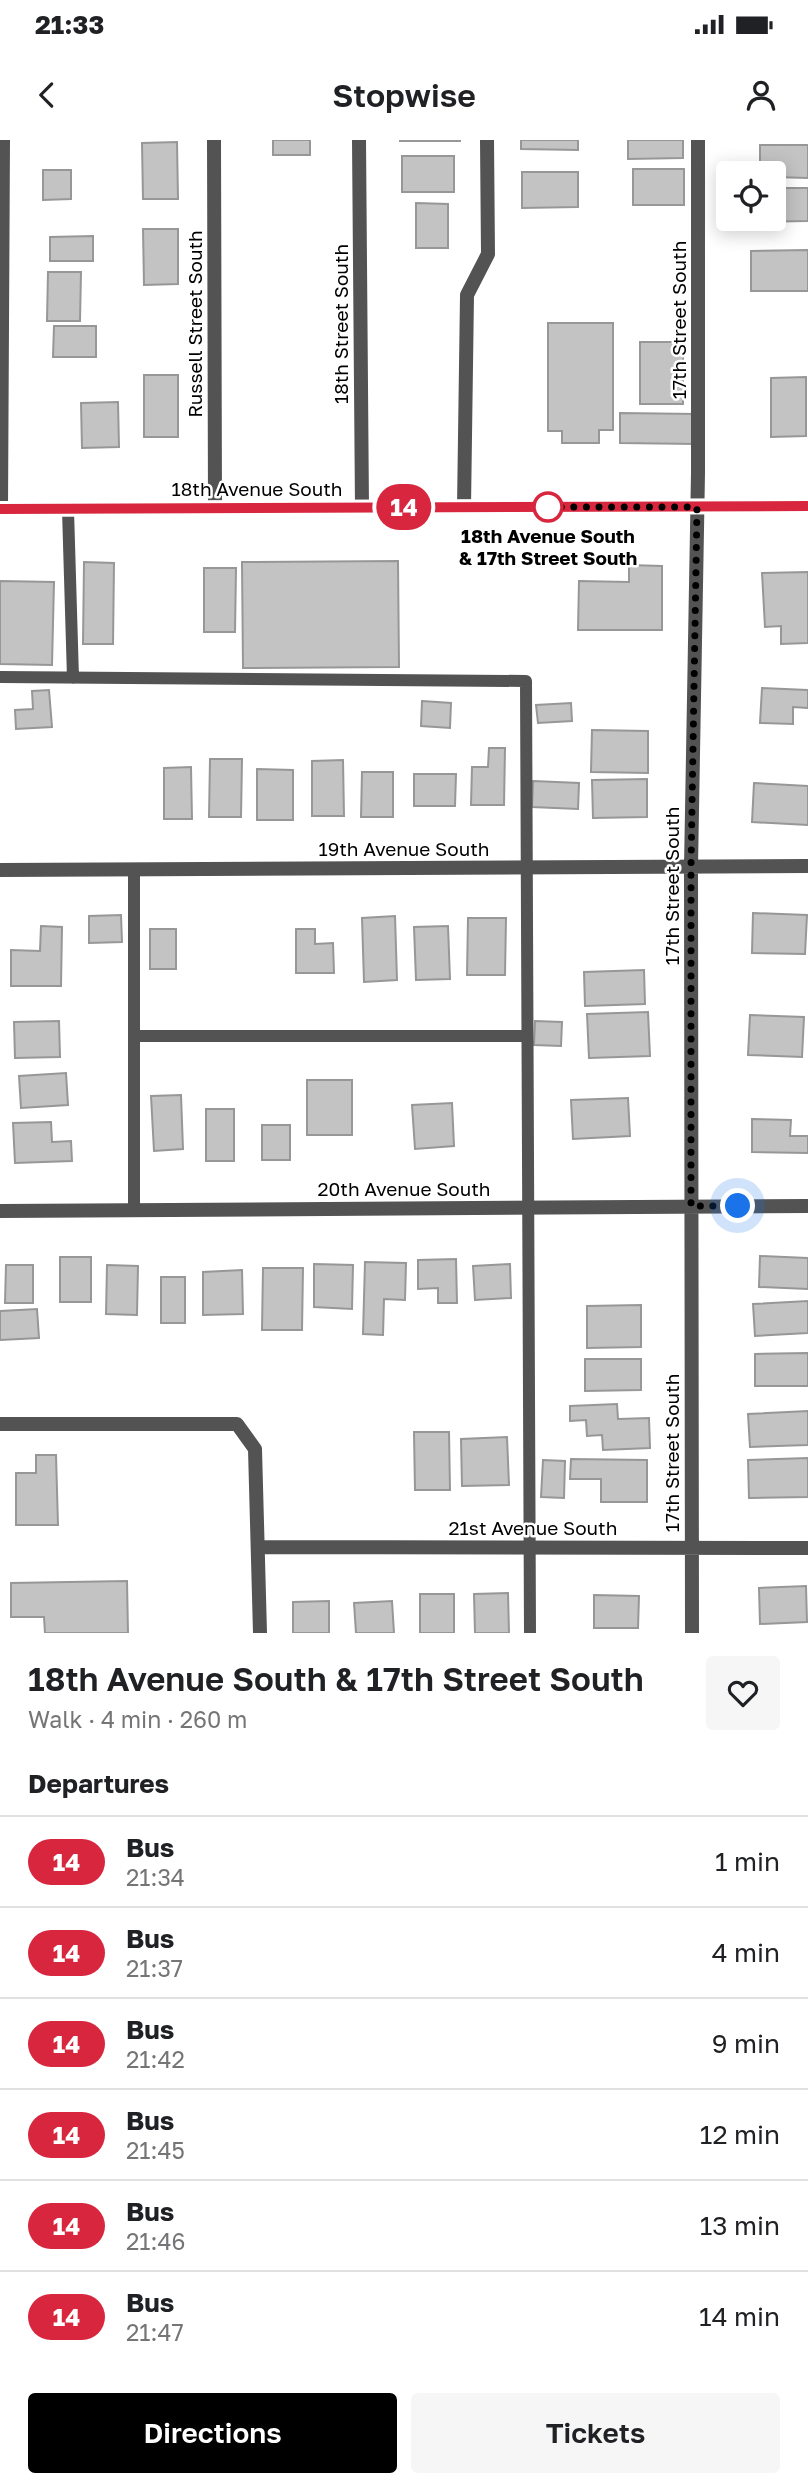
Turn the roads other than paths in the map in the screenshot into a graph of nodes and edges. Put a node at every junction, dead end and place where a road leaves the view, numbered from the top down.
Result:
1 (3, 140) edge
2 (214, 140) edge
3 (359, 140) edge
4 (487, 140) edge
5 (698, 140) edge
6 (808, 506) edge
7 (464, 507) junction
8 (697, 507) junction
9 (215, 508) junction
10 (362, 508) junction
11 (1, 509) edge
12 (68, 510) junction
13 (0, 677) edge
14 (73, 678) junction
15 (808, 866) edge
16 (527, 867) junction
17 (691, 867) junction
18 (134, 869) junction
19 (0, 870) edge
20 (134, 1036) junction
21 (527, 1036) junction
22 (691, 1206) junction
23 (808, 1206) edge
24 (527, 1208) junction
25 (134, 1210) junction
26 (0, 1211) edge
27 (0, 1424) edge
28 (258, 1547) junction
29 (530, 1547) junction
30 (692, 1547) junction
31 (808, 1548) edge
32 (260, 1633) edge
33 (530, 1633) edge
34 (692, 1633) edge

1 - 11 street
2 - 9 street, Russell Street South
3 - 10 street, 18th Street South
4 - 7 street
5 - 8 street, 17th Street South
6 - 8 street, 18th Avenue South
7 - 8 street, 18th Avenue South
7 - 10 street, 18th Avenue South
8 - 17 street, 17th Street South
9 - 10 street, 18th Avenue South
9 - 12 street, 18th Avenue South
11 - 12 street, 18th Avenue South
12 - 14 lane
13 - 14 lane
14 - 16 lane
15 - 17 street, 19th Avenue South
16 - 17 street, 19th Avenue South
16 - 18 street, 19th Avenue South
16 - 21 lane
17 - 22 street, 17th Street South
18 - 19 street, 19th Avenue South
18 - 20 lane
20 - 21 lane
20 - 25 lane
21 - 24 lane
22 - 23 street, 20th Avenue South
22 - 24 street, 20th Avenue South
22 - 30 street, 17th Street South
24 - 25 street, 20th Avenue South
24 - 29 lane
25 - 26 street, 20th Avenue South
27 - 28 street
28 - 29 street, 21st Avenue South
28 - 32 street
29 - 30 street, 21st Avenue South
29 - 33 lane
30 - 31 street, 21st Avenue South
30 - 34 street, 17th Street South

